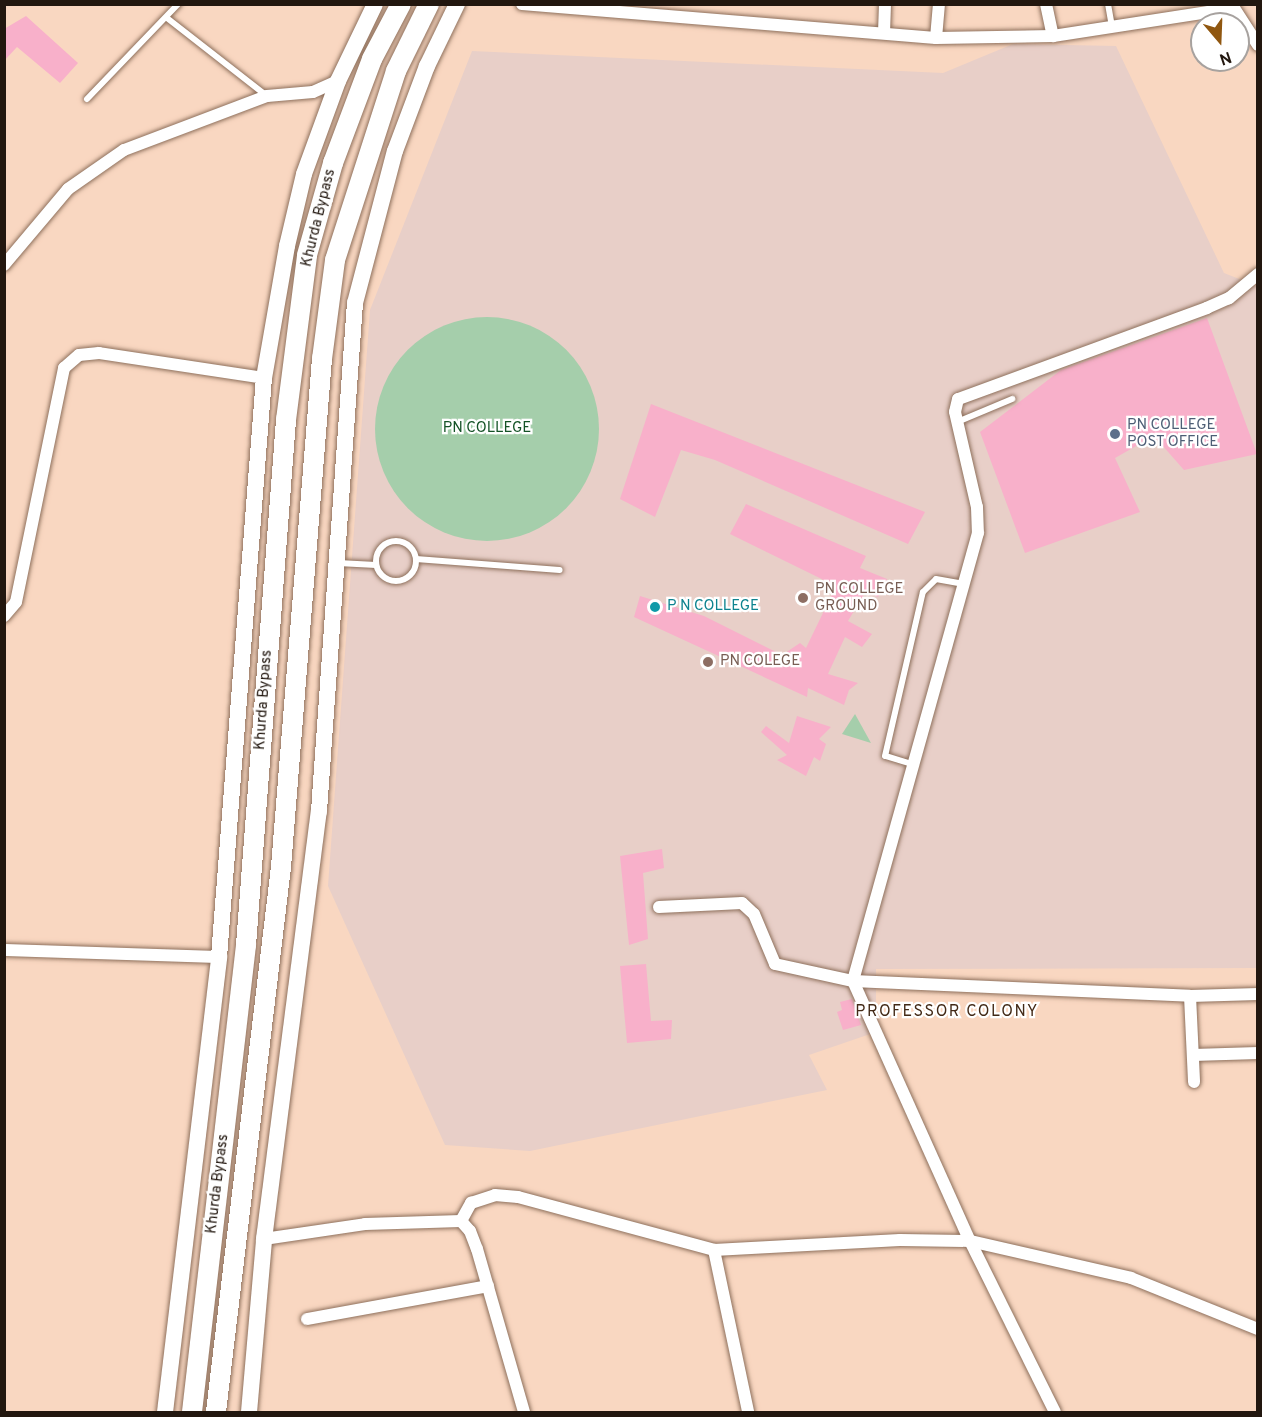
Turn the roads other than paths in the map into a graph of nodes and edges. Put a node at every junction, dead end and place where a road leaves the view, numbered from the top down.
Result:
1 (178, 4) edge
2 (375, 4) edge
3 (401, 4) edge
4 (429, 4) edge
5 (457, 4) edge
6 (522, 4) edge
7 (885, 4) edge
8 (939, 4) edge
9 (1046, 4) edge
10 (1108, 4) edge
11 (538, 6) edge
12 (1234, 6) edge
13 (167, 18) junction
14 (1112, 27) junction
15 (884, 33) junction
16 (1053, 36) junction
17 (936, 38) junction
18 (1257, 45) edge
19 (338, 81) junction
20 (267, 96) junction
21 (87, 99) dead end
22 (4, 265) edge
23 (1257, 274) edge
24 (264, 378) junction
25 (1012, 399) dead end
26 (957, 422) junction
27 (416, 559) junction
28 (336, 563) junction
29 (376, 565) junction
30 (560, 570) dead end
31 (963, 584) junction
32 (4, 616) edge
33 (915, 765) junction
34 (659, 907) dead end
35 (4, 950) edge
36 (219, 957) junction
37 (853, 981) junction
38 (1257, 994) edge
39 (1190, 996) junction
40 (1257, 1053) edge
41 (1193, 1054) junction
42 (1194, 1082) dead end
43 (461, 1221) junction
44 (264, 1239) junction
45 (970, 1241) junction
46 (714, 1250) junction
47 (488, 1286) junction
48 (175, 1317) junction
49 (202, 1319) junction
50 (307, 1319) dead end
51 (1257, 1329) edge
52 (520, 1411) edge
53 (165, 1413) edge
54 (192, 1413) edge
55 (216, 1413) edge
56 (249, 1413) edge
57 (748, 1413) edge
58 (1055, 1413) edge

1 - 13 lane
2 - 19 main road
3 - 49 highway, Khurda Bypass
4 - 55 highway, Khurda Bypass
5 - 28 main road
6 - 11 street
7 - 15 street
8 - 17 street
9 - 16 street
10 - 14 lane
11 - 15 street
12 - 14 street
12 - 18 street
13 - 20 lane
13 - 21 lane
14 - 16 street
15 - 17 street
16 - 17 street
19 - 20 street
19 - 24 main road
20 - 22 street
23 - 26 street
24 - 32 street
24 - 36 main road
25 - 26 lane
26 - 31 street
27 - 29 lane
27 - 29 lane
27 - 30 lane
28 - 29 lane
28 - 44 main road
31 - 33 street
31 - 33 lane
33 - 37 street
34 - 37 street
35 - 36 street
36 - 48 main road
37 - 39 street
37 - 45 street
38 - 39 street
39 - 41 street
40 - 41 street
41 - 42 street
43 - 44 street
43 - 46 street
43 - 47 street
44 - 56 main road
45 - 46 street
45 - 51 street
45 - 58 street
46 - 57 street
47 - 50 street
47 - 52 street
48 - 49 main road
48 - 53 main road
49 - 54 highway, Khurda Bypass

